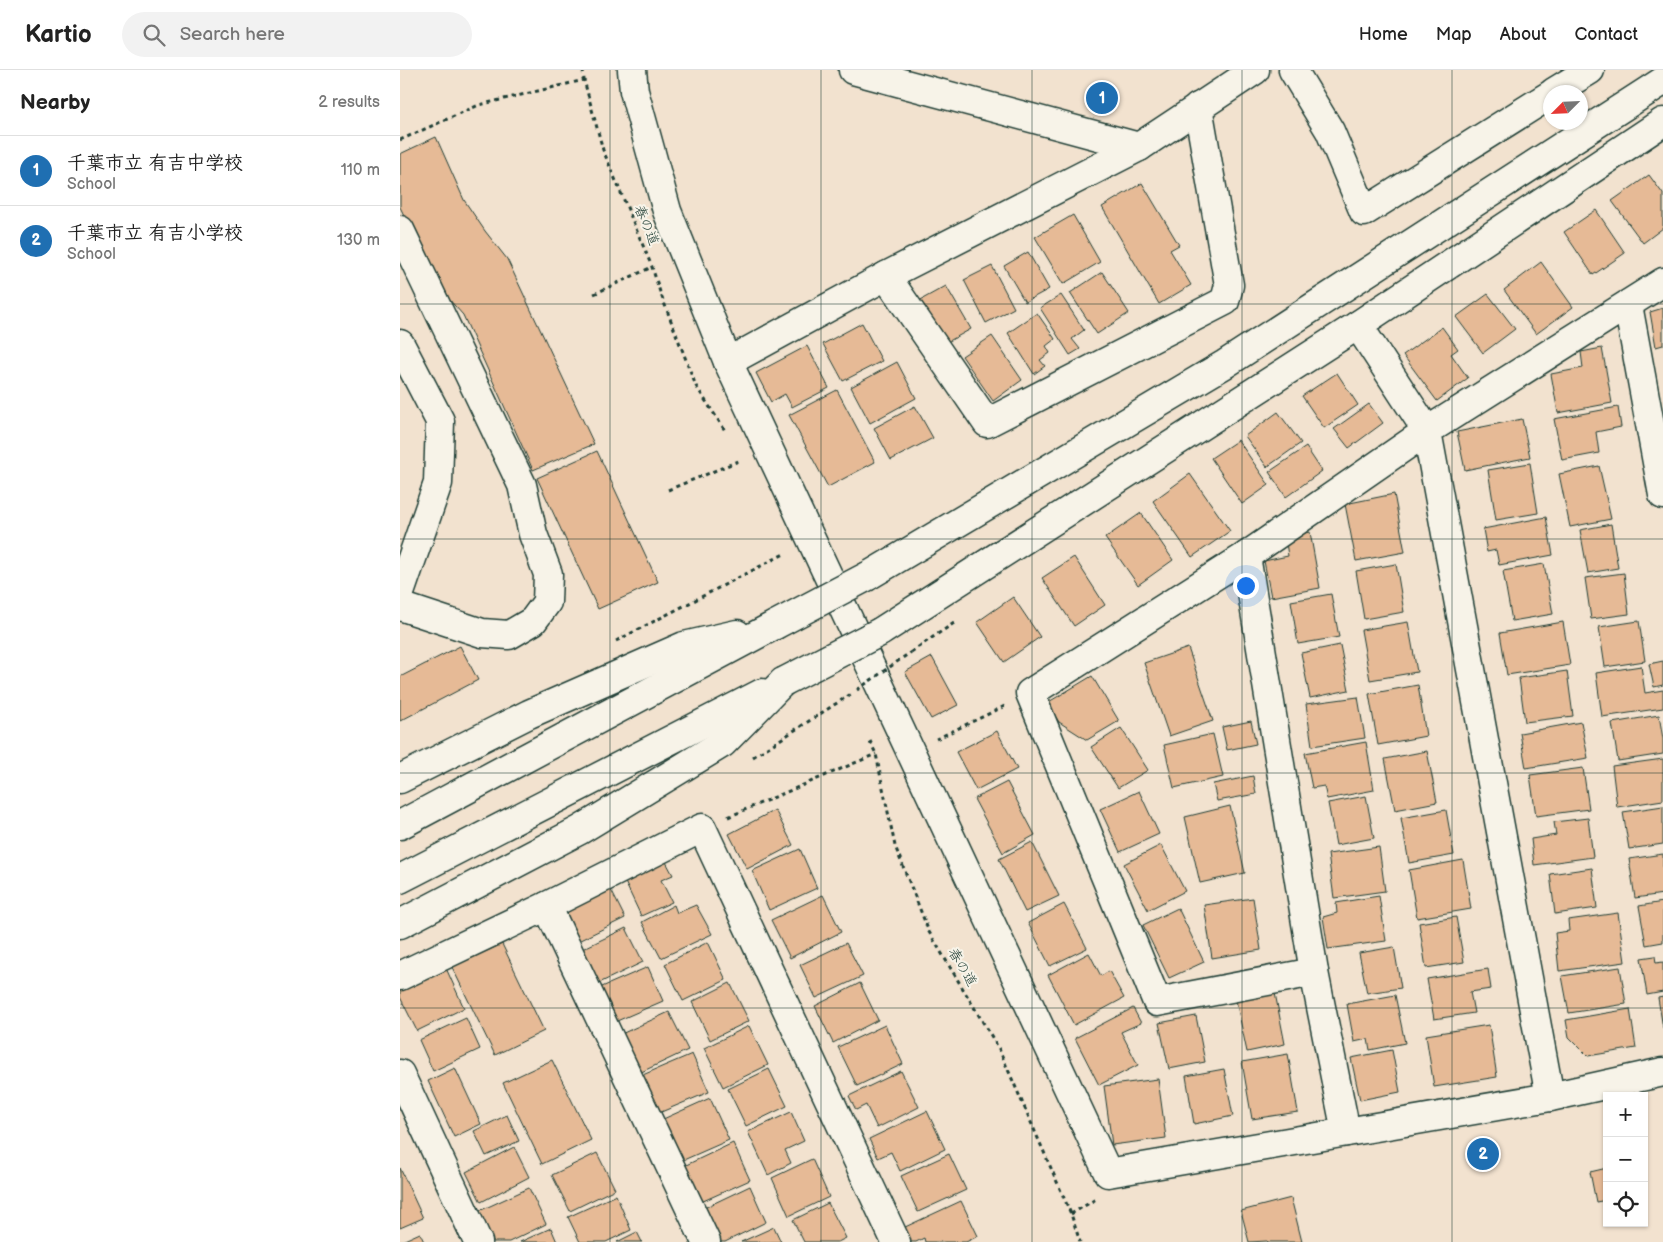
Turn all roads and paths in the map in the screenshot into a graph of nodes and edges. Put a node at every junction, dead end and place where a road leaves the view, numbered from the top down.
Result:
1 (583, 70) edge
2 (632, 70) edge
3 (852, 70) edge
4 (1255, 70) edge
5 (1294, 70) edge
6 (1590, 70) edge
7 (584, 80) junction
8 (1663, 81) edge
9 (1565, 85) edge
10 (1543, 99) edge
11 (1198, 107) junction
12 (1663, 122) edge
13 (400, 140) edge
14 (1139, 147) junction
15 (400, 230) edge
16 (652, 267) junction
17 (886, 276) junction
18 (1663, 282) edge
19 (594, 294) dead end
20 (1628, 305) junction
21 (1358, 325) junction
22 (400, 344) edge
23 (728, 362) junction
24 (696, 386) dead end
25 (1427, 431) junction
26 (744, 459) dead end
27 (668, 490) dead end
28 (1663, 495) edge
29 (1246, 556) junction
30 (400, 593) edge
31 (400, 606) edge
32 (775, 625) junction
33 (911, 652) dead end
34 (783, 682) junction
35 (857, 690) dead end
36 (1030, 693) junction
37 (849, 696) dead end
38 (853, 704) dead end
39 (868, 737) dead end
40 (911, 752) junction
41 (876, 754) junction
42 (400, 779) edge
43 (400, 825) edge
44 (702, 828) junction
45 (400, 879) edge
46 (547, 906) junction
47 (400, 924) edge
48 (1314, 972) junction
49 (400, 976) edge
50 (1663, 1072) edge
51 (400, 1074) edge
52 (1550, 1096) junction
53 (1346, 1132) junction
54 (478, 1242) edge
55 (706, 1242) edge
56 (896, 1242) edge
57 (1080, 1242) edge

1 - 7 path, 春の道
2 - 23 street
3 - 14 street
4 - 11 street
5 - 10 street
6 - 9 street
7 - 13 path
7 - 16 path, 春の道
8 - 32 street, bridge
11 - 14 street
11 - 17 street
12 - 21 street
14 - 17 street
15 - 31 street
16 - 19 path
16 - 24 path, 春の道
17 - 23 street
18 - 20 street
20 - 25 street
20 - 28 street
21 - 25 street
21 - 34 street, bridge
22 - 30 street
23 - 40 street
25 - 29 street
25 - 52 street
26 - 27 path
29 - 36 street
29 - 48 street
32 - 42 street
32 - 43 street
33 - 35 path, bridge
34 - 45 street
34 - 47 street
36 - 40 path
36 - 48 street
37 - 38 path
39 - 41 path, 春の道
40 - 53 street
41 - 44 path
41 - 57 path, 春の道
44 - 46 street
44 - 56 street
46 - 49 street
46 - 55 street
48 - 53 street
50 - 52 street
51 - 54 street
52 - 53 street

